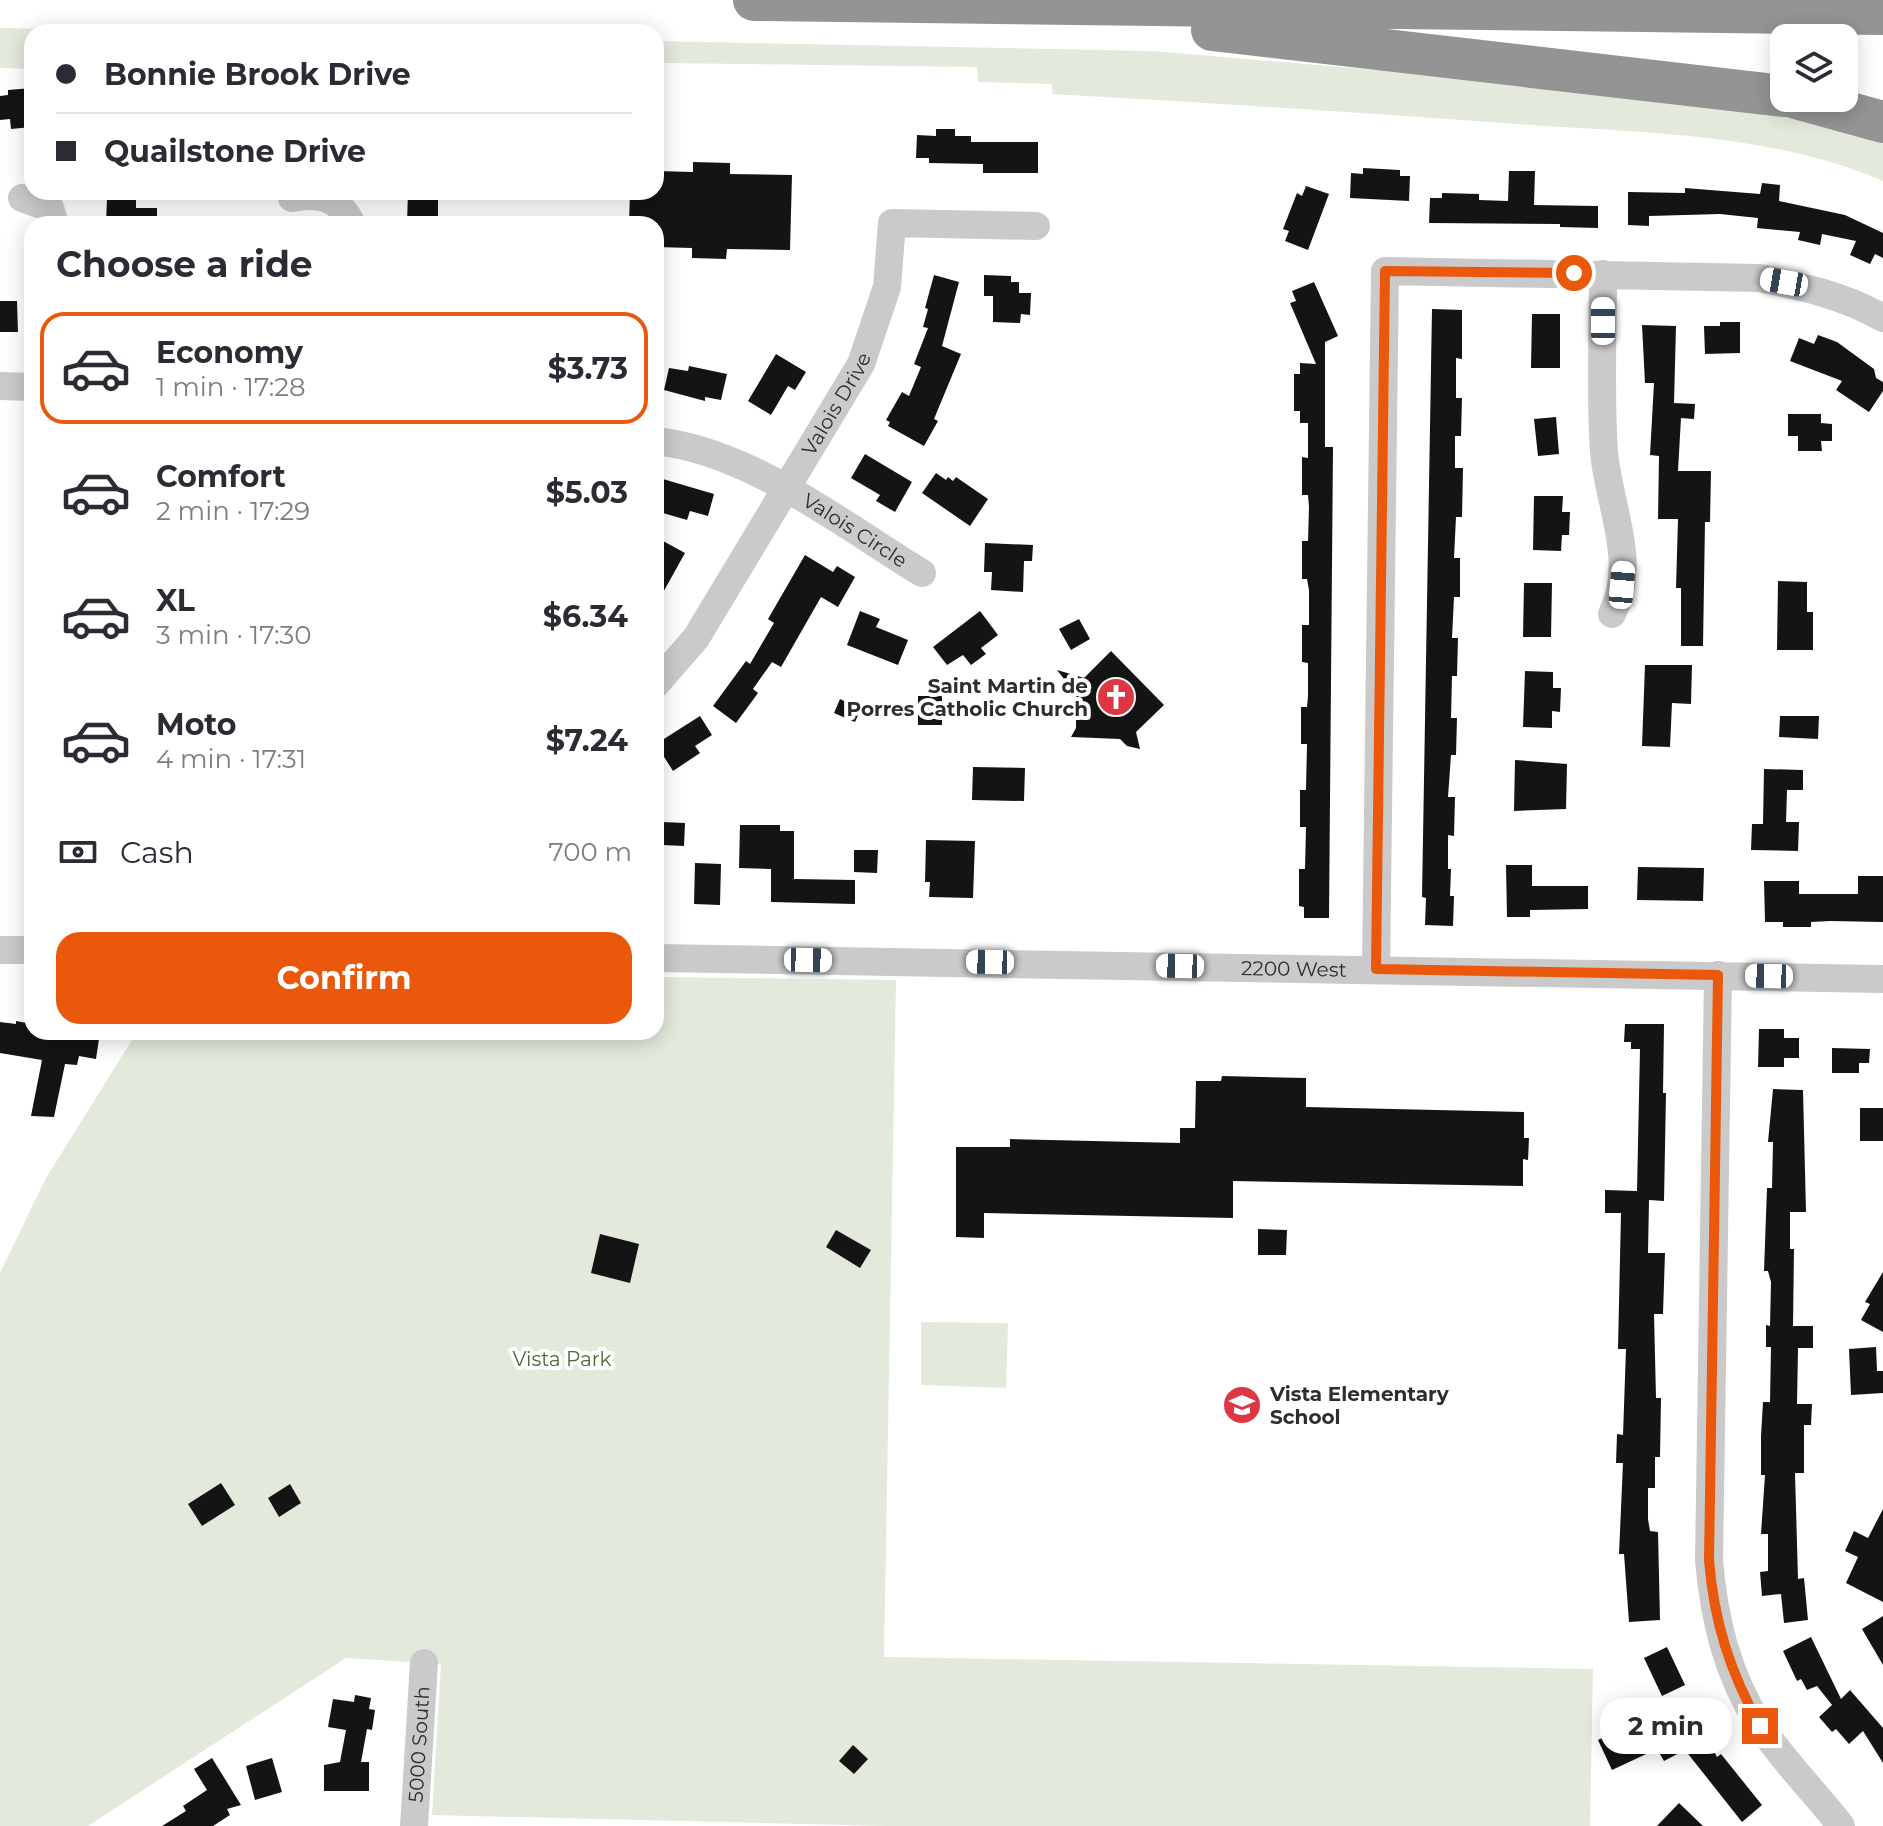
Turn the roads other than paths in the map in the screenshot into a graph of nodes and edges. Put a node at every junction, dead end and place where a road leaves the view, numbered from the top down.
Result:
1 (754, 0) edge
2 (976, 4) junction
3 (1883, 14) edge
4 (1770, 94) edge
5 (1847, 112) edge
6 (1883, 122) edge
7 (28, 200) edge
8 (330, 200) edge
9 (52, 216) edge
10 (347, 216) edge
11 (1036, 226) dead end
12 (1603, 274) junction
13 (1883, 318) edge
14 (0, 386) edge
15 (24, 387) edge
16 (664, 443) edge
17 (785, 490) junction
18 (922, 573) dead end
19 (1612, 614) dead end
20 (664, 675) edge
21 (0, 950) edge
22 (24, 950) edge
23 (664, 958) edge
24 (1376, 969) junction
25 (1718, 975) junction
26 (1883, 979) edge
27 (424, 1663) dead end
28 (1829, 1822) edge
29 (414, 1826) edge

1 - 2 highway
2 - 3 highway
2 - 4 highway
5 - 6 highway
7 - 9 street
8 - 10 street
11 - 17 street, Valois Drive
12 - 13 street
12 - 19 street
12 - 24 street
14 - 15 street
16 - 17 street, Valois Circle
17 - 18 street, Valois Circle
17 - 20 street, Valois Drive
21 - 22 street
23 - 24 street, 2200 West
24 - 25 street, 2200 West
25 - 26 street, 2200 West
25 - 28 street
27 - 29 street, 5000 South

